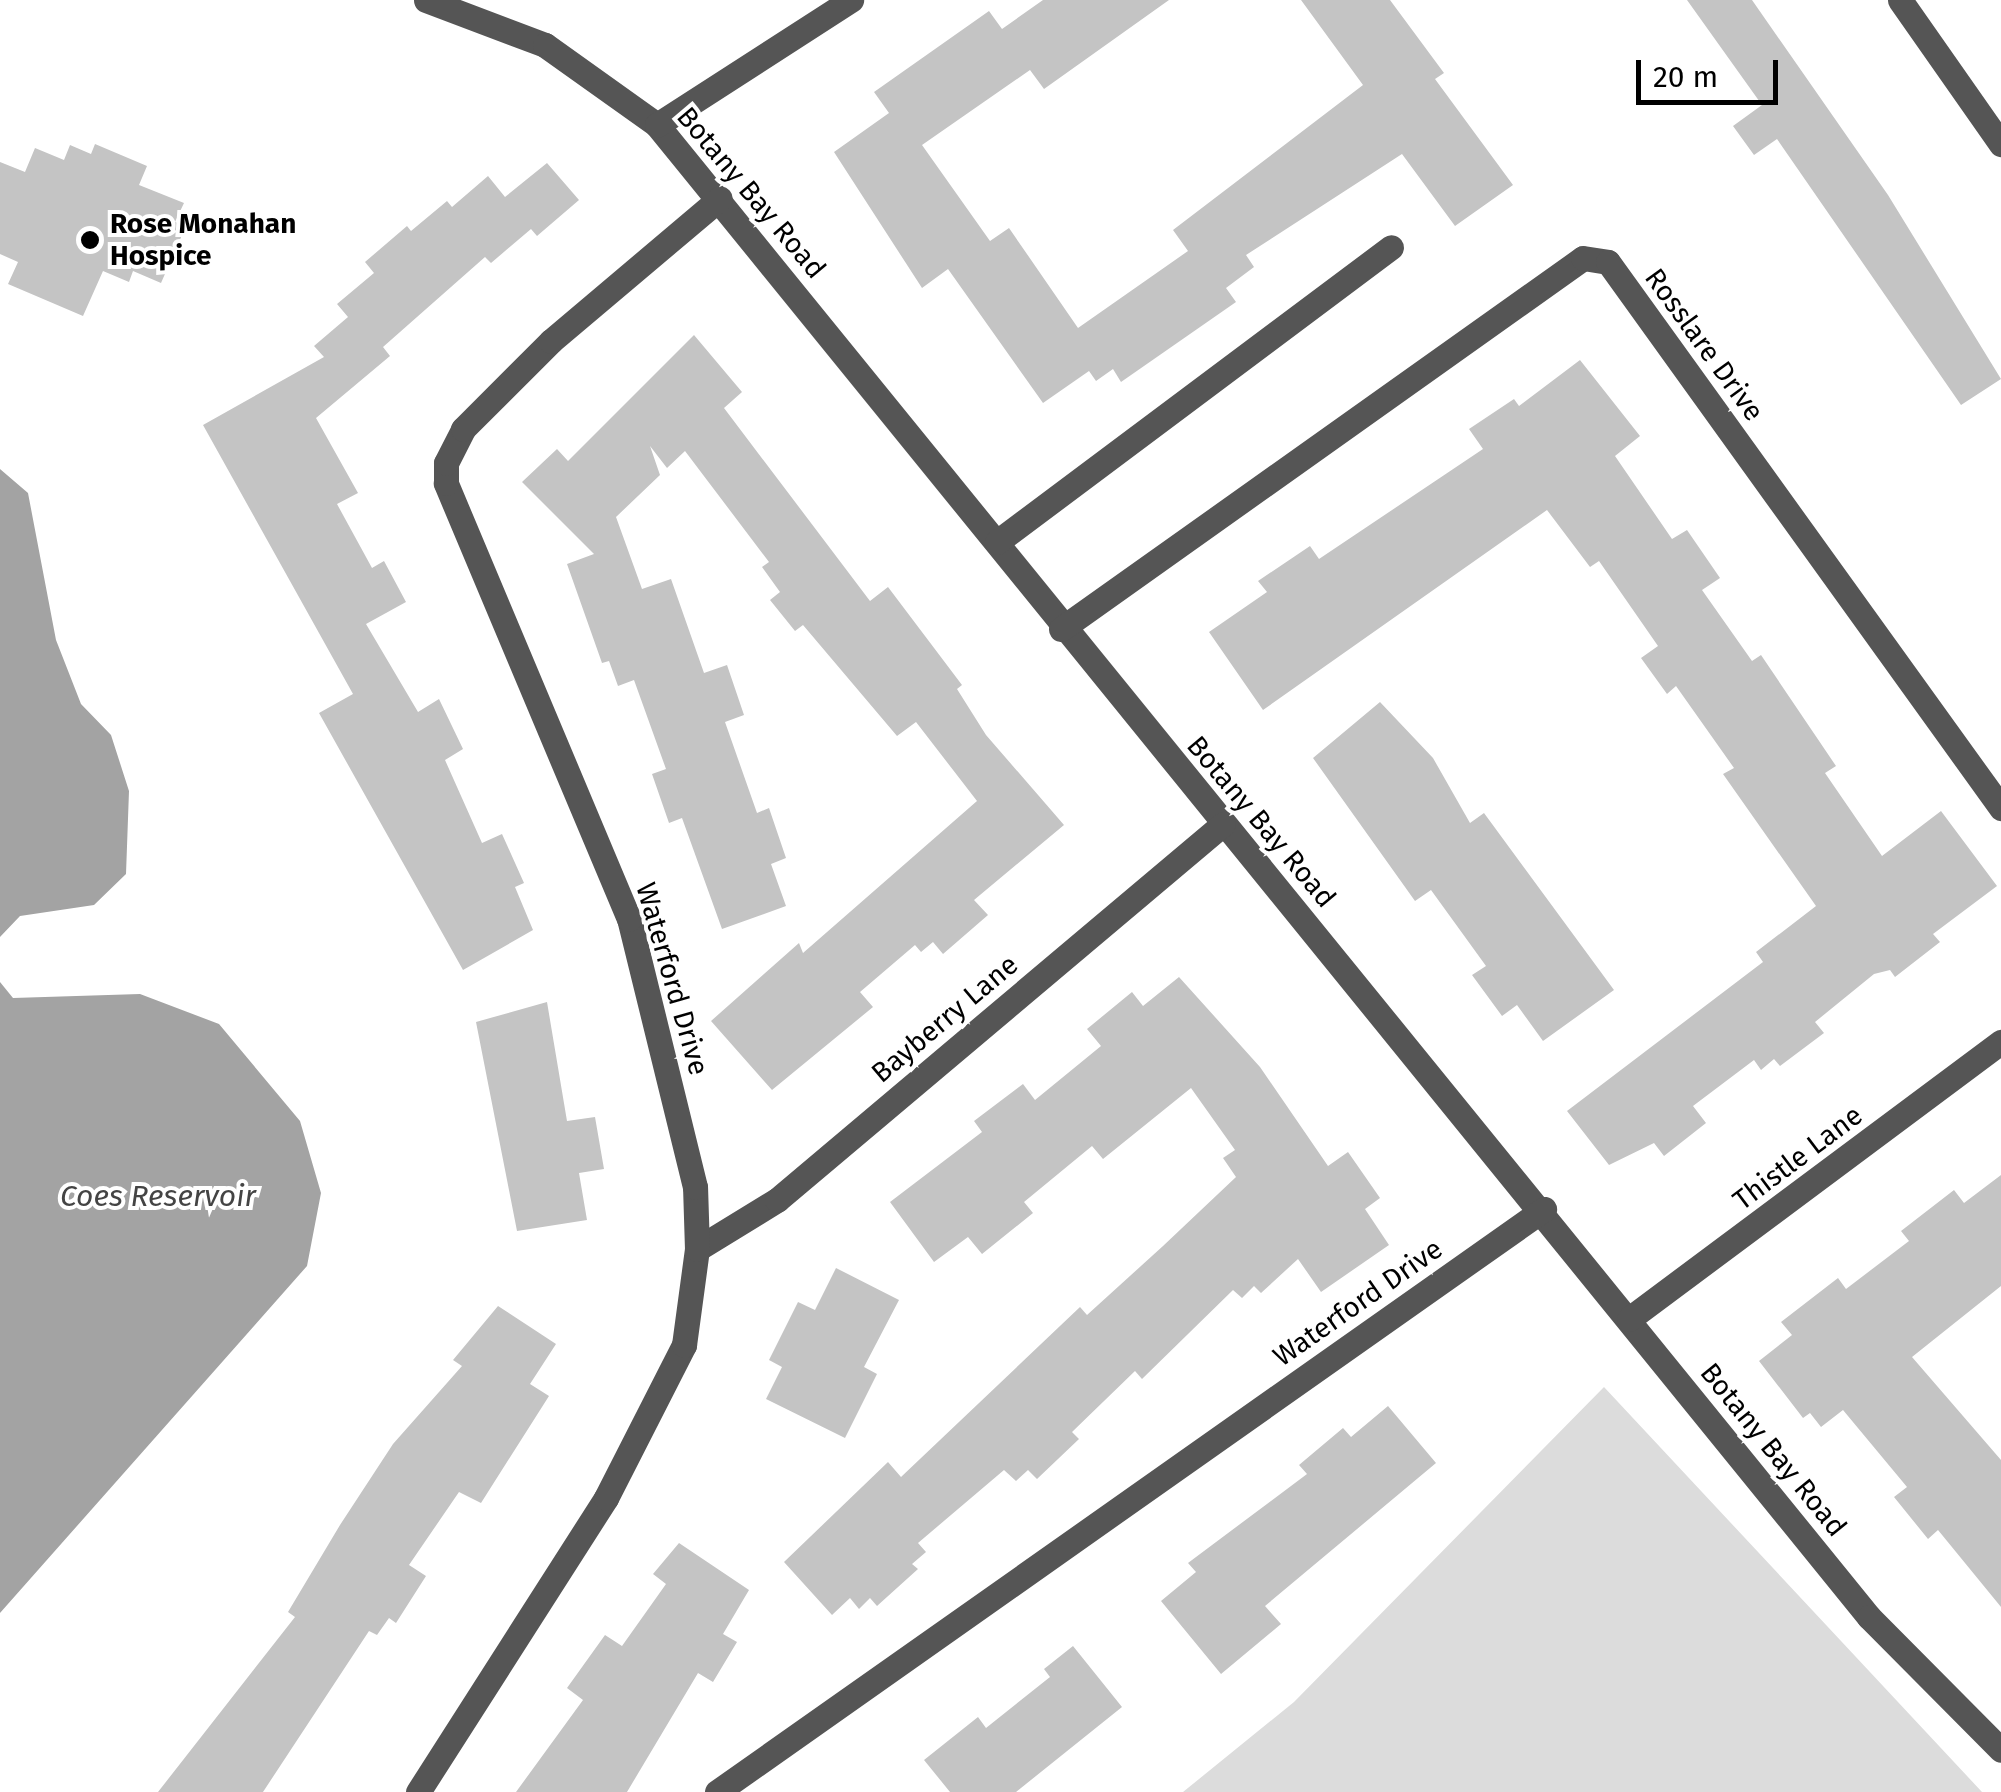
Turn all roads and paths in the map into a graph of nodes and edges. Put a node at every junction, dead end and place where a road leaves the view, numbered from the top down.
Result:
1 (426, 0) edge
2 (852, 0) edge
3 (1900, 0) edge
4 (656, 125) junction
5 (2001, 144) edge
6 (720, 198) junction
7 (1391, 248) dead end
8 (997, 542) junction
9 (1060, 630) junction
10 (2001, 808) edge
11 (1224, 824) junction
12 (2001, 1042) edge
13 (1544, 1209) junction
14 (697, 1249) junction
15 (1629, 1319) junction
16 (2001, 1750) edge
17 (418, 1792) edge
18 (717, 1792) edge

1 - 4 street, Botany Bay Road
2 - 4 street
3 - 5 street
4 - 6 street, Botany Bay Road
6 - 8 street, Botany Bay Road
6 - 14 street, Waterford Drive
7 - 8 street
8 - 9 street, Botany Bay Road
9 - 10 street, Rosslare Drive
9 - 11 street, Botany Bay Road
11 - 13 street, Botany Bay Road
11 - 14 street, Bayberry Lane
12 - 15 street, Thistle Lane
13 - 15 street, Botany Bay Road
13 - 18 street, Waterford Drive
14 - 17 street, Waterford Drive
15 - 16 street, Botany Bay Road

